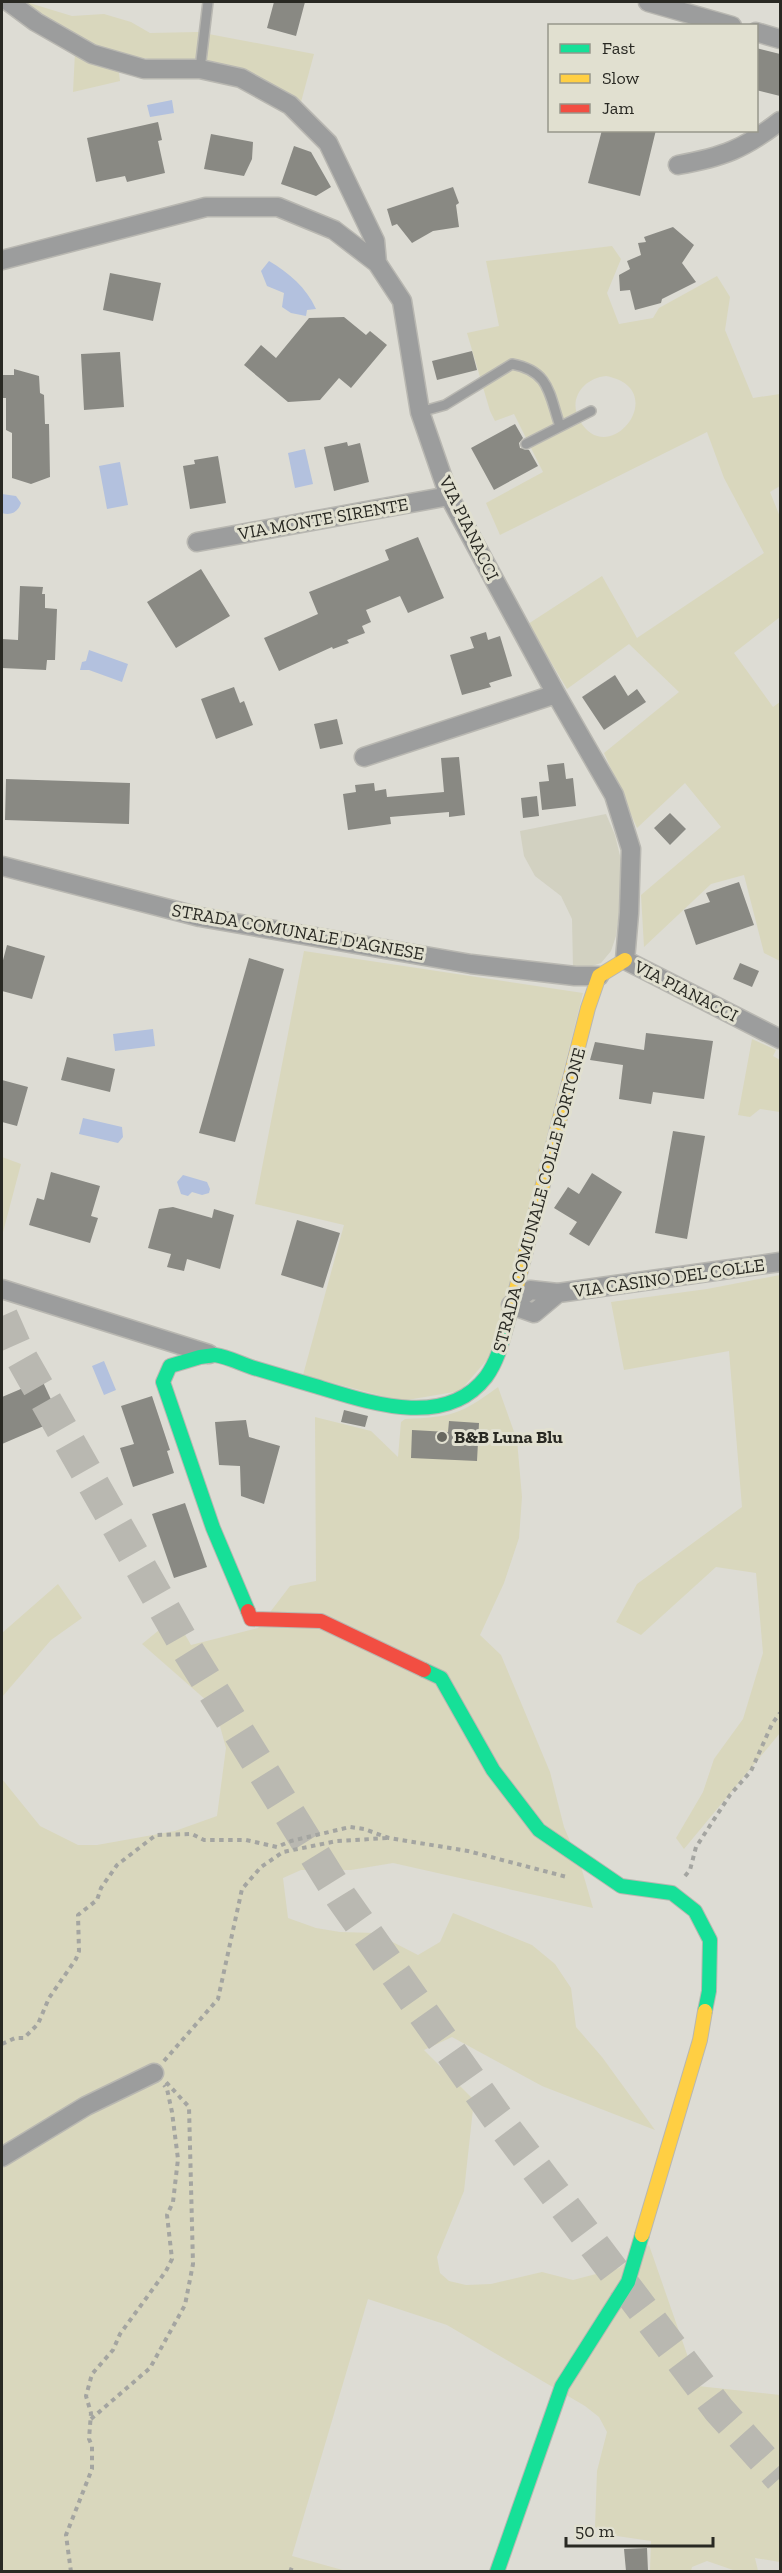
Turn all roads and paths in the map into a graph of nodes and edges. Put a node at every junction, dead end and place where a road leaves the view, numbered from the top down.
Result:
1 (9, 2) edge
2 (208, 2) edge
3 (648, 2) edge
4 (725, 24) edge
5 (758, 33) edge
6 (780, 39) edge
7 (200, 69) junction
8 (780, 121) edge
9 (678, 165) dead end
10 (2, 260) edge
11 (377, 263) junction
12 (591, 411) dead end
13 (420, 412) junction
14 (560, 426) junction
15 (526, 444) dead end
16 (449, 496) junction
17 (197, 542) dead end
18 (556, 694) junction
19 (364, 757) dead end
20 (2, 866) edge
21 (625, 960) junction
22 (599, 976) junction
23 (780, 1039) edge
24 (780, 1262) edge
25 (2, 1289) edge
26 (510, 1305) junction
27 (211, 1355) junction
28 (780, 1713) edge
29 (389, 1838) junction
30 (577, 1879) dead end
31 (672, 1893) junction
32 (2, 2044) edge
33 (154, 2073) junction
34 (2, 2157) edge
35 (91, 2419) junction
36 (71, 2571) edge
37 (497, 2571) edge

1 - 7 street
2 - 7 lane
3 - 4 street
5 - 6 street
7 - 11 street
8 - 9 street
10 - 11 street, VIA PIANACCI
11 - 13 street, VIA PIANACCI
12 - 14 lane
13 - 14 lane
13 - 16 street, VIA PIANACCI
14 - 15 lane
16 - 17 street, VIA MONTE SIRENTE
16 - 18 street, VIA PIANACCI
18 - 19 street
18 - 21 street, VIA PIANACCI
20 - 22 street, STRADA COMUNALE D'AGNESE
21 - 22 street
21 - 23 street, VIA PIANACCI
22 - 26 street, STRADA COMUNALE COLLE PORTONE
24 - 26 street, VIA CASINO DEL COLLE
25 - 27 street
26 - 27 street, STRADA COMUNALE COLLE PORTONE
27 - 31 street
28 - 31 path
29 - 30 path
29 - 32 path
29 - 33 path
31 - 37 street
33 - 34 street
33 - 35 path
33 - 35 path
35 - 36 path

